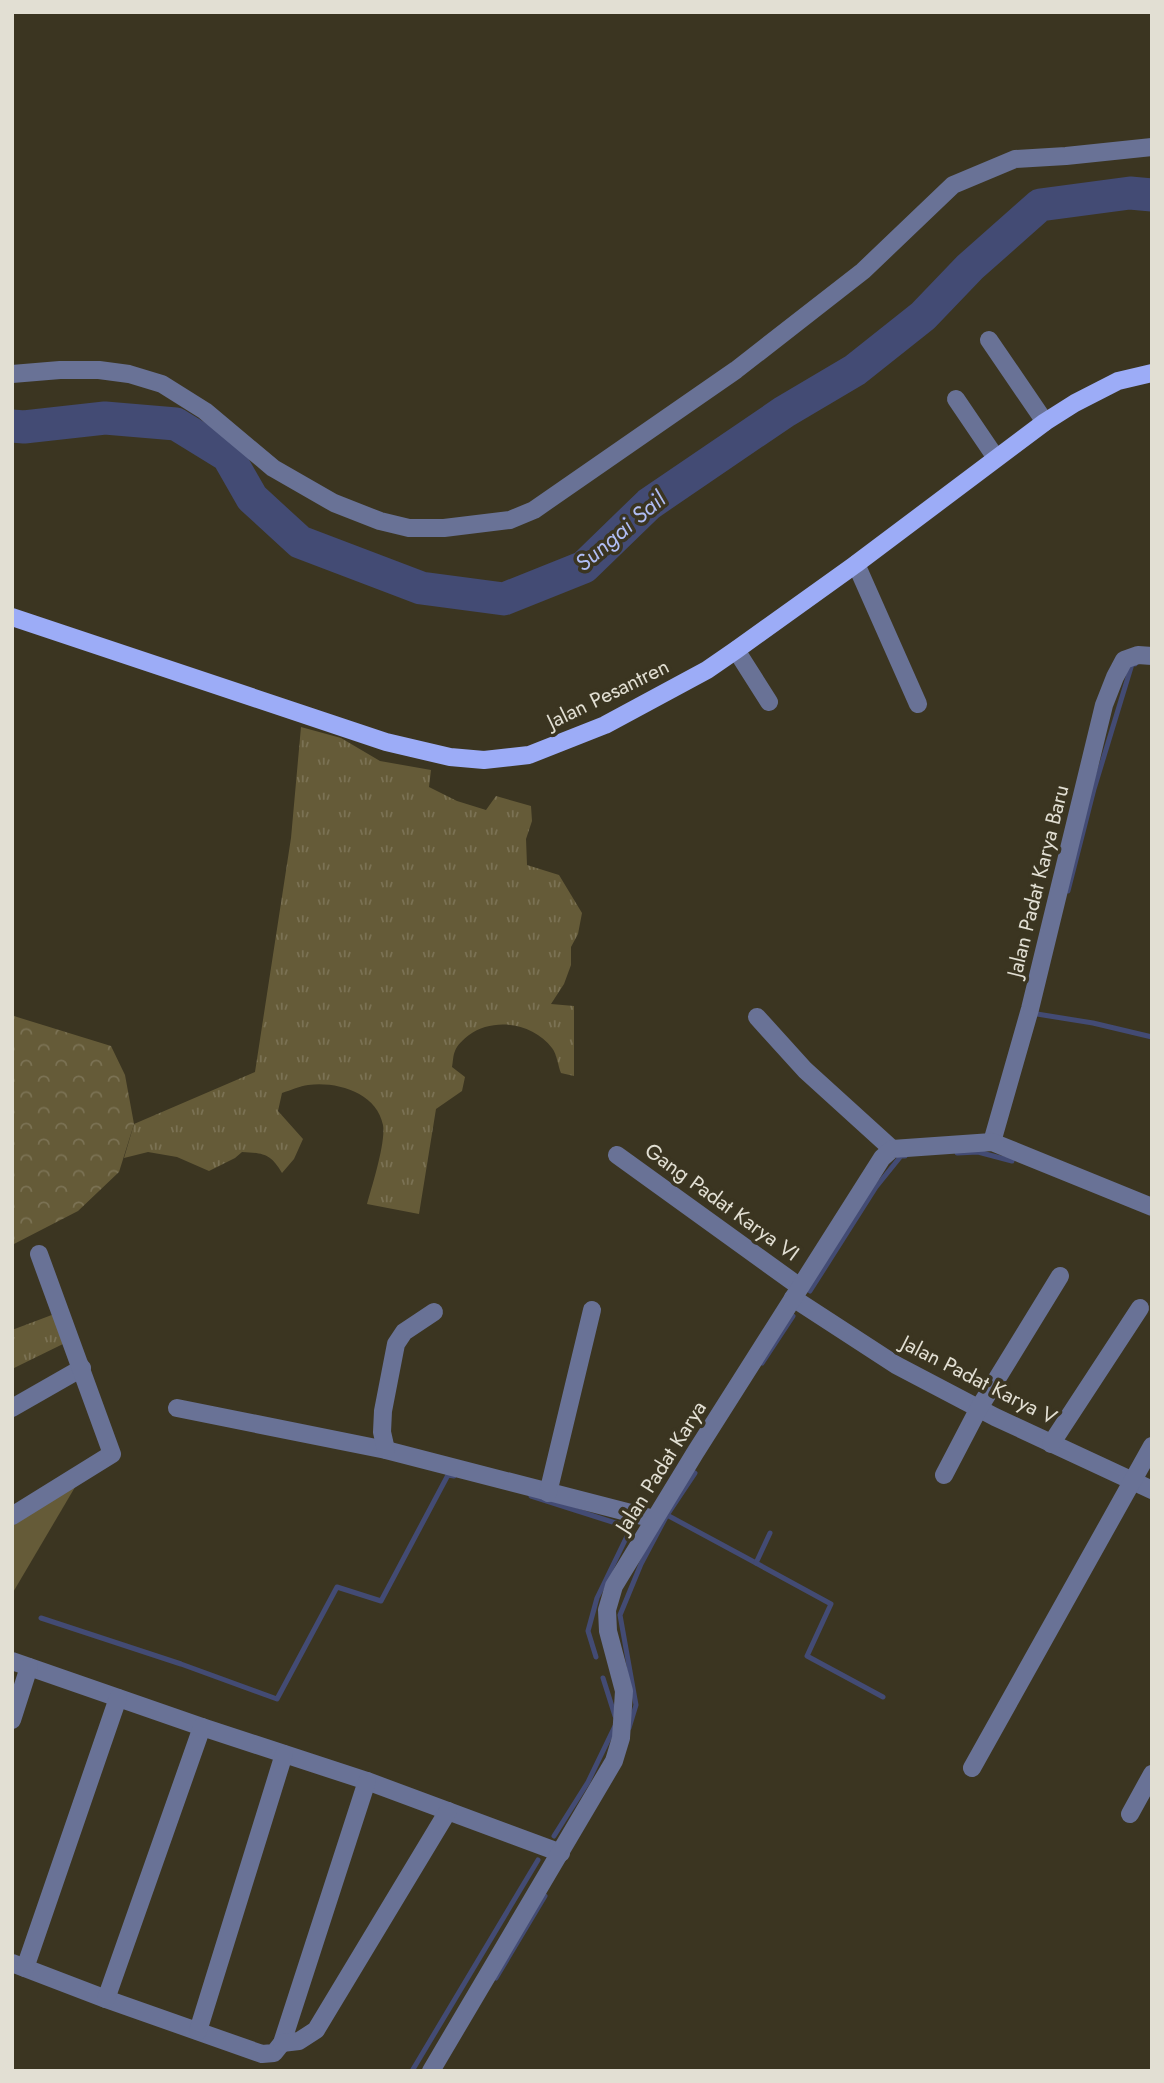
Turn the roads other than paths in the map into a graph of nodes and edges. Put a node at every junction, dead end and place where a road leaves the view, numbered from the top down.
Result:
1 (1152, 147) edge
2 (989, 340) dead end
3 (1152, 373) edge
4 (12, 374) edge
5 (956, 399) dead end
6 (1045, 422) junction
7 (996, 458) junction
8 (856, 564) junction
9 (12, 617) edge
10 (736, 650) junction
11 (1152, 656) edge
12 (769, 702) dead end
13 (918, 704) dead end
14 (757, 1017) dead end
15 (992, 1142) junction
16 (892, 1149) junction
17 (617, 1154) dead end
18 (1152, 1207) edge
19 (38, 1254) dead end
20 (1060, 1276) dead end
21 (796, 1292) junction
22 (1140, 1308) dead end
23 (592, 1310) dead end
24 (434, 1311) dead end
25 (82, 1368) junction
26 (12, 1408) edge
27 (177, 1408) dead end
28 (979, 1408) junction
29 (1051, 1444) junction
30 (1152, 1446) edge
31 (386, 1450) junction
32 (944, 1475) dead end
33 (1131, 1480) junction
34 (1152, 1490) edge
35 (548, 1493) junction
36 (12, 1516) edge
37 (654, 1519) junction
38 (21, 1664) edge
39 (118, 1698) junction
40 (12, 1720) edge
41 (202, 1727) junction
42 (285, 1754) junction
43 (972, 1768) dead end
44 (1152, 1774) edge
45 (367, 1782) junction
46 (448, 1811) junction
47 (1130, 1814) dead end
48 (561, 1853) junction
49 (19, 1965) edge
50 (106, 1999) junction
51 (198, 2031) junction
52 (282, 2043) junction
53 (431, 2071) edge

1 - 4 street
2 - 6 street
3 - 6 main road, Jalan Pesantren
5 - 7 street
6 - 7 main road, Jalan Pesantren
7 - 8 main road, Jalan Pesantren
8 - 10 main road, Jalan Pesantren
8 - 13 street
9 - 10 main road, Jalan Pesantren
10 - 12 street
11 - 15 street, Jalan Padat Karya Baru
14 - 16 street
15 - 16 street
15 - 18 street
16 - 21 street, Jalan Padat Karya
17 - 21 street, Gang Padat Karya VI
19 - 25 street
20 - 28 street
21 - 28 street, Jalan Padat Karya V
21 - 37 street, Jalan Padat Karya
22 - 29 street
23 - 35 street
24 - 31 street
25 - 26 street
25 - 36 street
27 - 31 street
28 - 29 street, Jalan Padat Karya V
28 - 32 street
29 - 33 street, Jalan Padat Karya V
30 - 33 street
31 - 35 street
33 - 34 street, Jalan Padat Karya V
33 - 43 street
35 - 37 street
37 - 48 street, Jalan Padat Karya
38 - 39 street
38 - 40 street
39 - 41 street
39 - 49 street
41 - 42 street
41 - 50 street
42 - 45 street
42 - 51 street
44 - 47 street
45 - 46 street
45 - 52 street
46 - 48 street
46 - 52 street
48 - 53 street, Jalan Padat Karya
49 - 50 street
50 - 51 street
51 - 52 street

